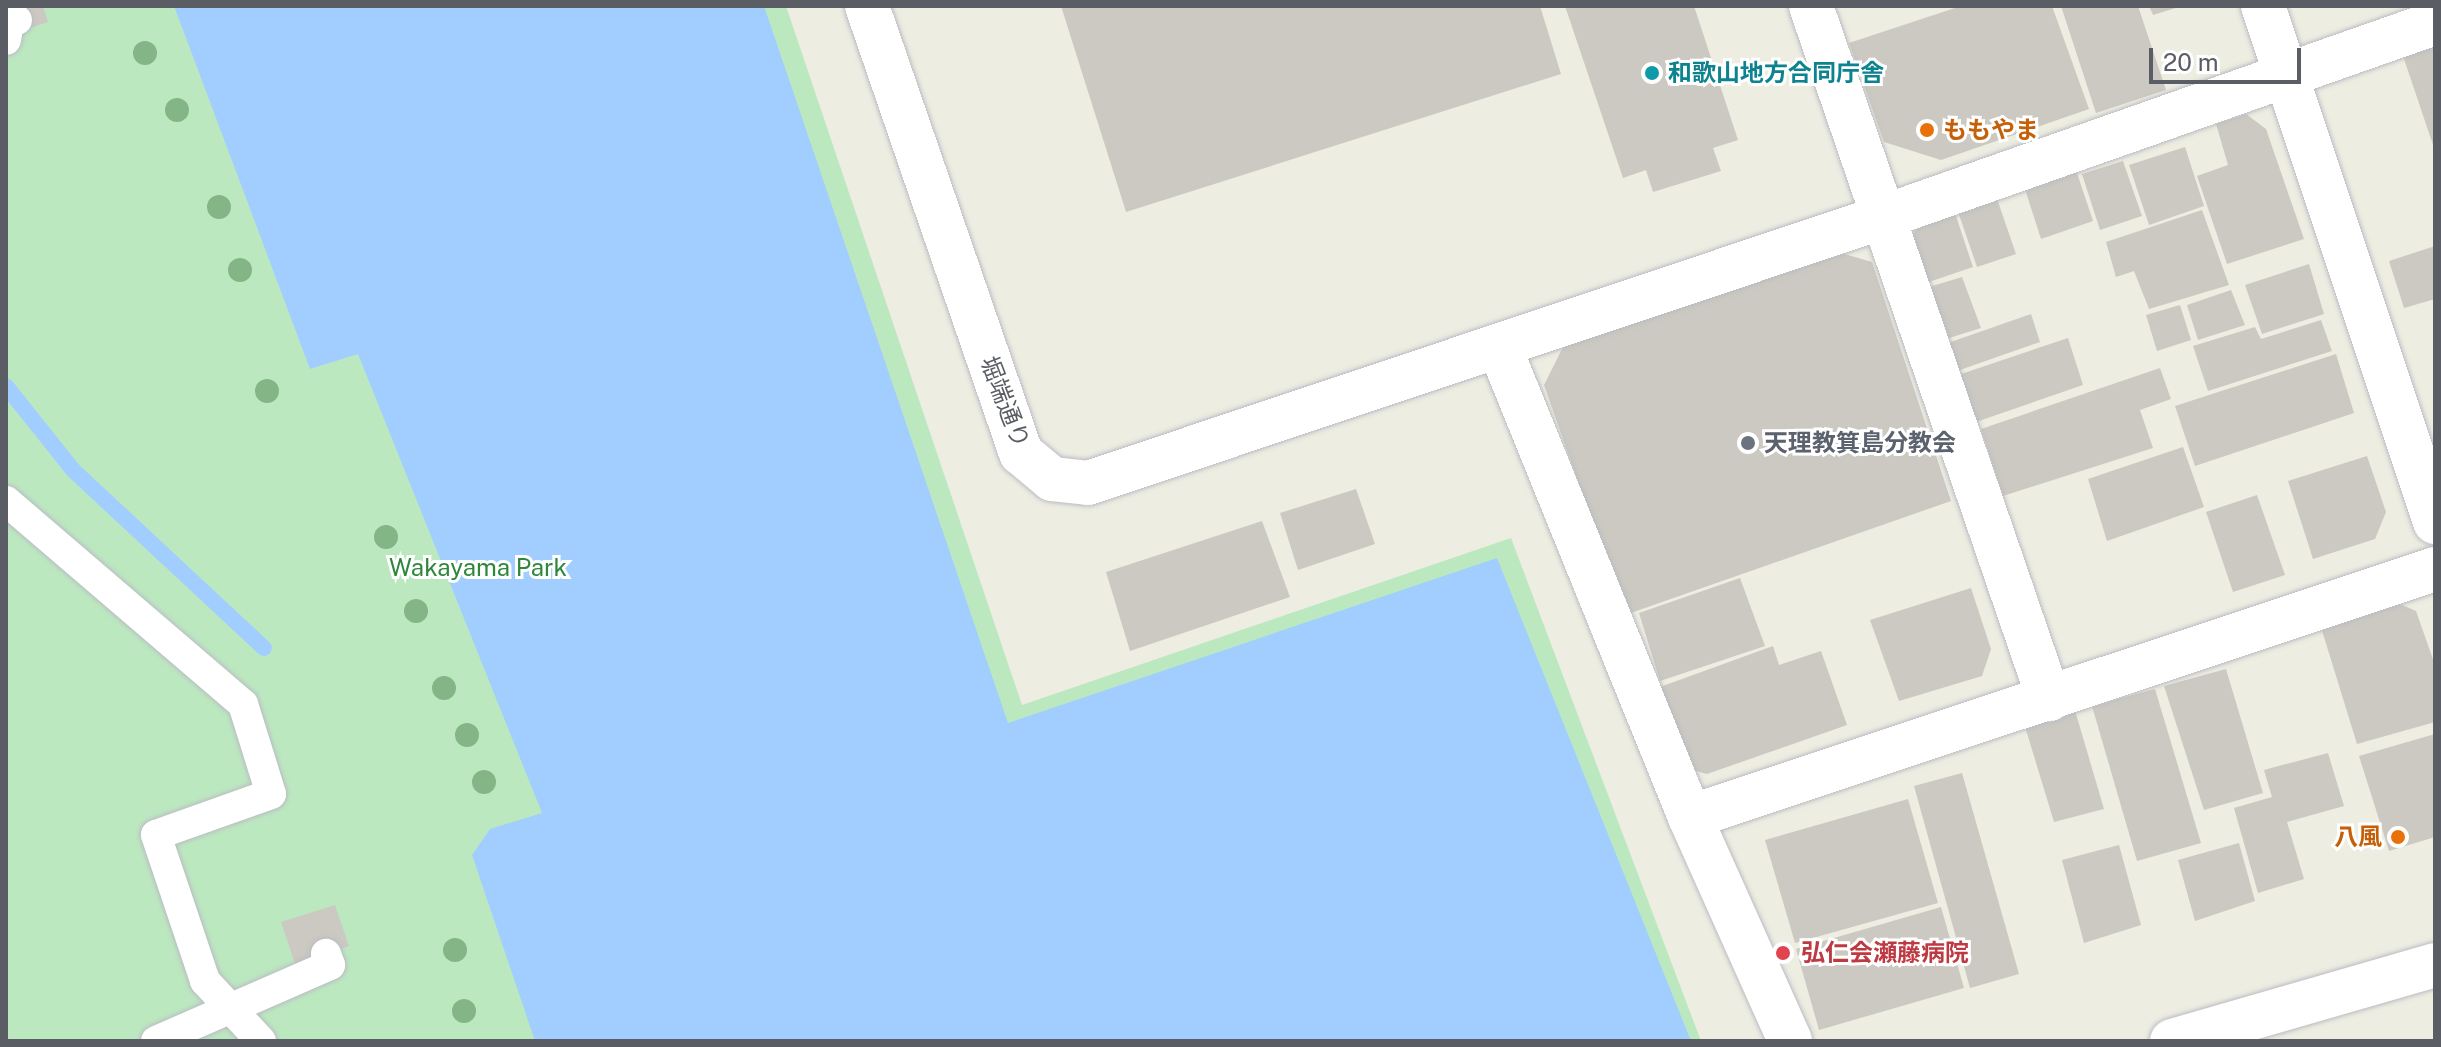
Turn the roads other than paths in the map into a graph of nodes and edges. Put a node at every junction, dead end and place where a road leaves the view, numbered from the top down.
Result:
1 (867, 6) edge
2 (1811, 6) edge
3 (2263, 6) edge
4 (2435, 23) edge
5 (2287, 73) junction
6 (1886, 216) junction
7 (1499, 346) junction
8 (6, 501) edge
9 (2435, 522) edge
10 (2435, 569) edge
11 (2049, 699) junction
12 (1690, 817) junction
13 (326, 954) dead end
14 (2435, 965) edge
15 (230, 1009) junction
16 (156, 1041) edge
17 (261, 1041) edge
18 (1790, 1041) edge
19 (2172, 1041) edge

1 - 7 street, 堀端通り
2 - 6 street
3 - 5 street
4 - 5 street, 堀端通り
5 - 6 street, 堀端通り
5 - 9 street
6 - 7 street, 堀端通り
6 - 11 street
7 - 12 street
8 - 15 lane
10 - 11 street
11 - 12 street
12 - 18 street
13 - 15 lane
14 - 19 street
15 - 16 lane
15 - 17 lane

